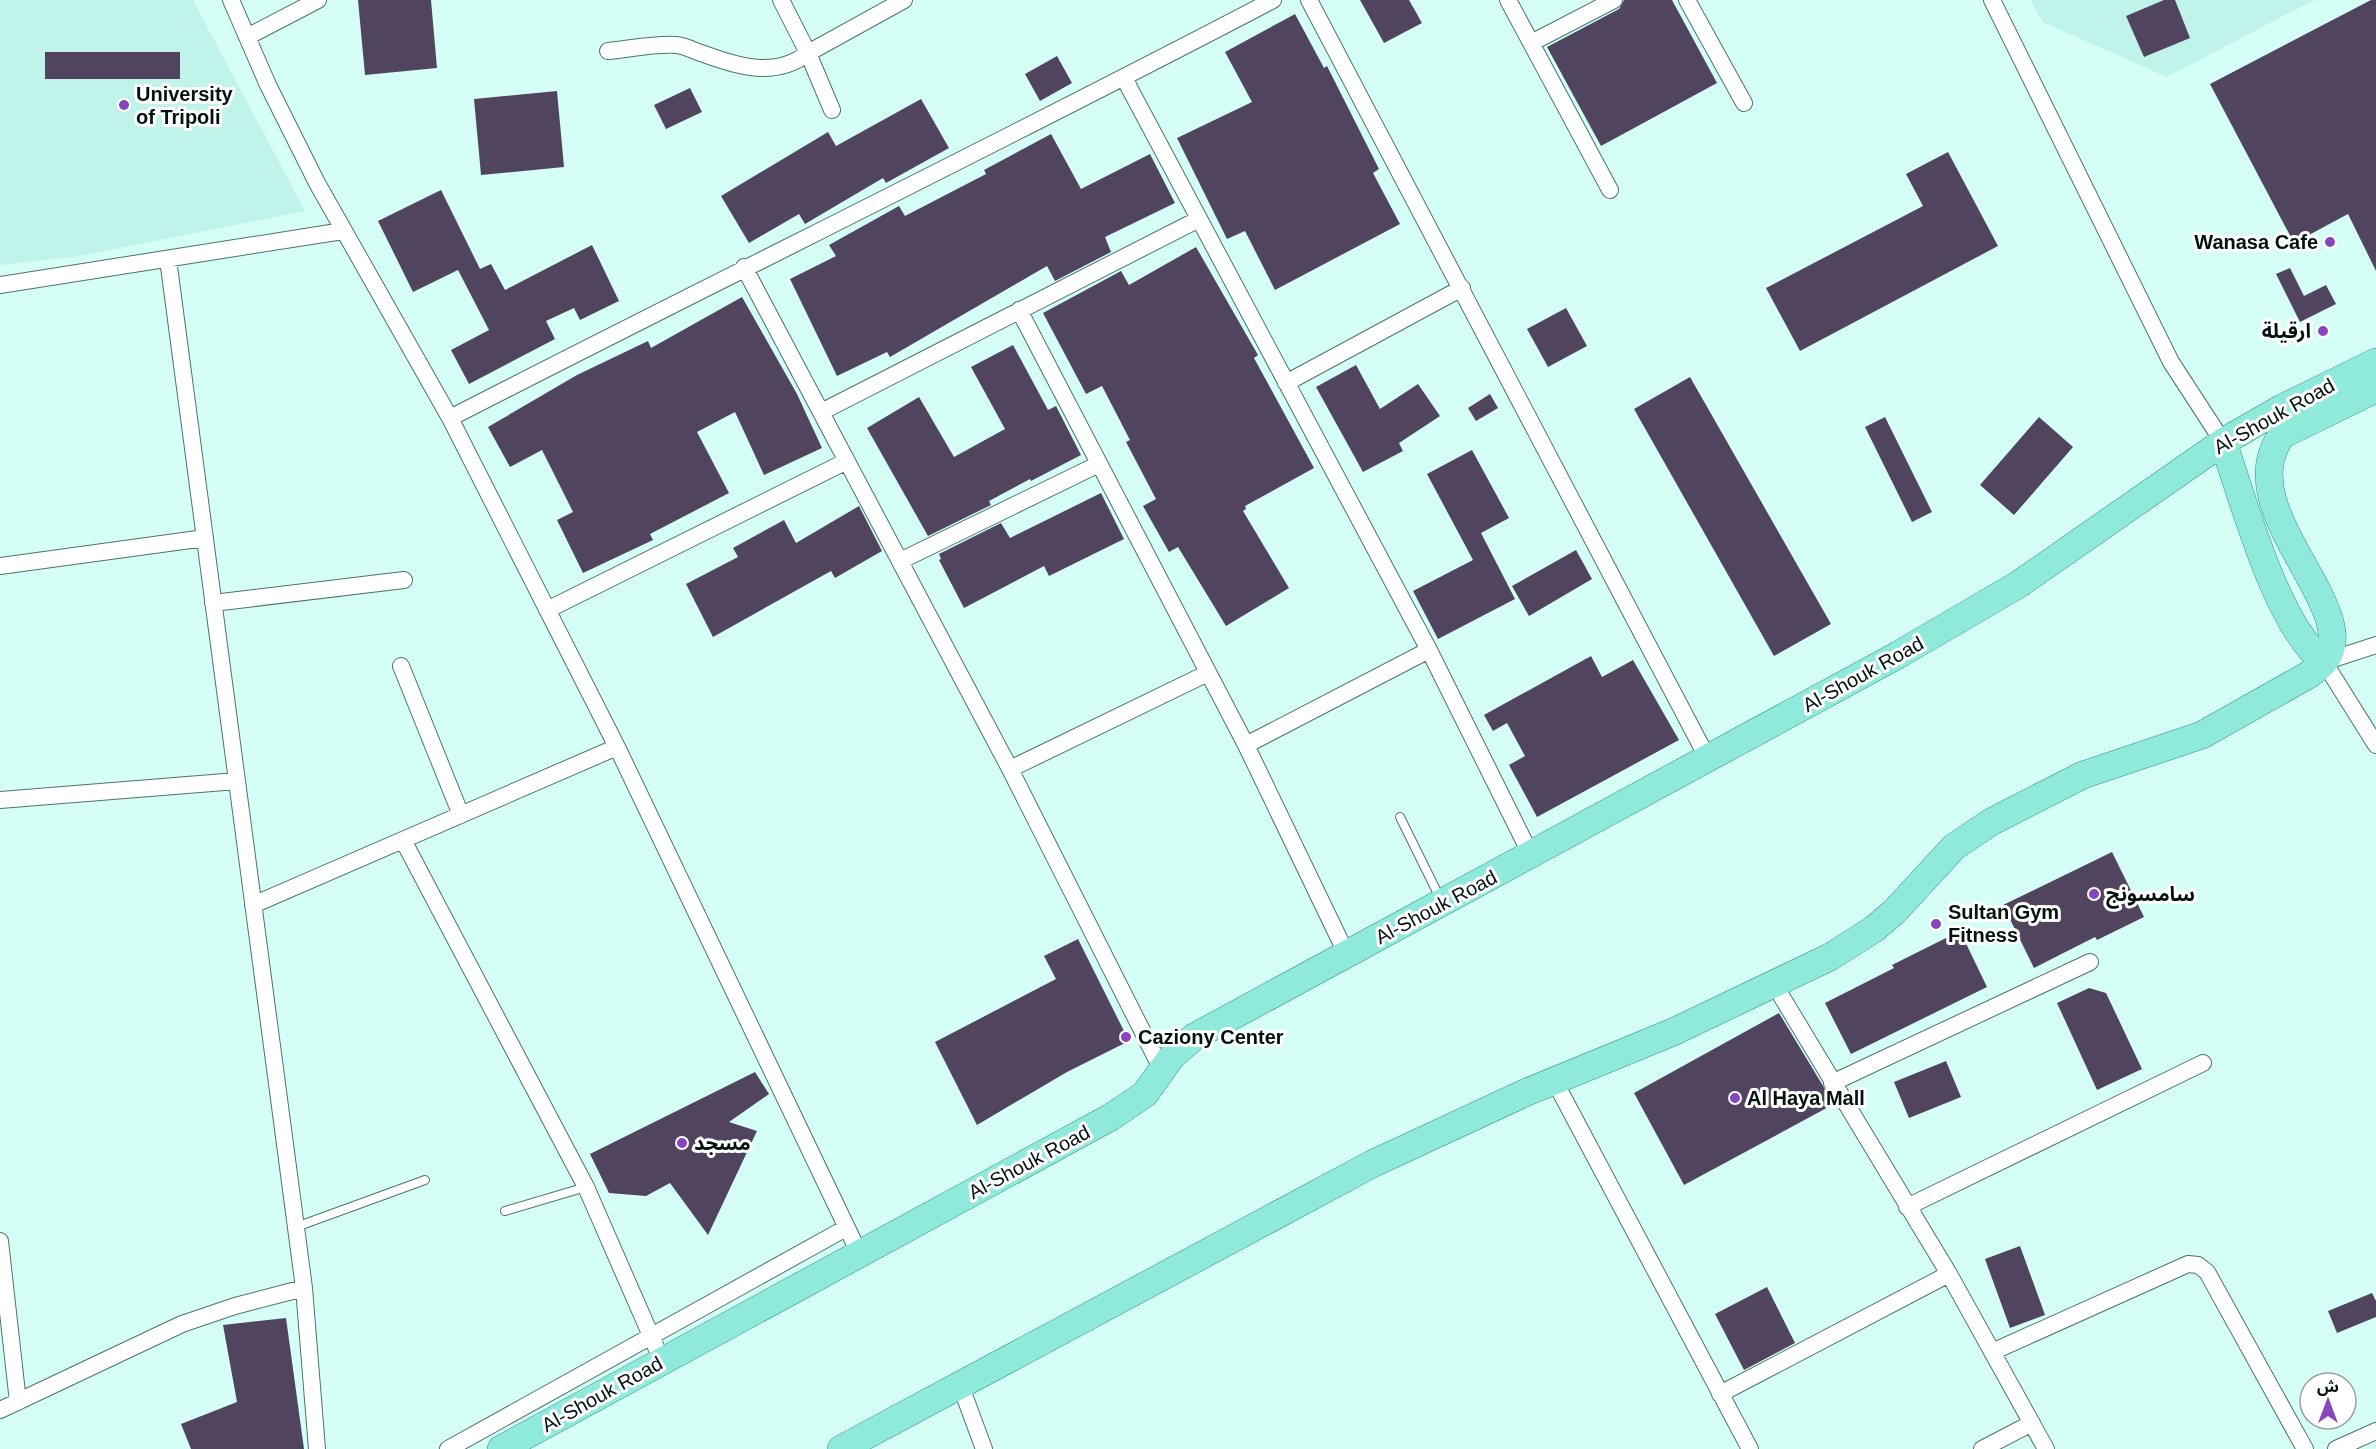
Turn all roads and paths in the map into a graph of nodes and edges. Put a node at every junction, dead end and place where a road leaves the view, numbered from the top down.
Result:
1 (231, 0) edge
2 (318, 0) edge
3 (781, 0) edge
4 (904, 0) edge
5 (1273, 0) edge
6 (1309, 0) edge
7 (1508, 0) edge
8 (1614, 0) edge
9 (1687, 0) edge
10 (1992, 0) edge
11 (247, 37) junction
12 (1533, 42) junction
13 (608, 51) dead end
14 (808, 53) junction
15 (1124, 78) junction
16 (1744, 103) dead end
17 (832, 110) dead end
18 (1610, 190) dead end
19 (1199, 219) junction
20 (343, 231) junction
21 (168, 259) junction
22 (744, 267) junction
23 (0, 285) edge
24 (1462, 288) junction
25 (1019, 310) junction
26 (2376, 362) edge
27 (1286, 383) junction
28 (2376, 389) edge
29 (821, 412) junction
30 (450, 418) junction
31 (2287, 418) junction
32 (2223, 442) junction
33 (847, 461) junction
34 (1099, 464) junction
35 (205, 538) junction
36 (900, 561) junction
37 (0, 566) edge
38 (404, 580) dead end
39 (213, 603) junction
40 (547, 609) junction
41 (2376, 645) edge
42 (1429, 650) junction
43 (2324, 662) junction
44 (401, 666) dead end
45 (1208, 673) junction
46 (1246, 745) junction
47 (2376, 745) edge
48 (617, 747) junction
49 (1708, 759) junction
50 (1010, 769) junction
51 (237, 781) junction
52 (0, 800) edge
53 (461, 815) junction
54 (1400, 817) dead end
55 (403, 840) junction
56 (1531, 855) junction
57 (1442, 903) junction
58 (253, 905) junction
59 (1347, 955) junction
60 (2090, 962) dead end
61 (1774, 984) junction
62 (2203, 1063) dead end
63 (1162, 1070) junction
64 (1554, 1080) junction
65 (1832, 1083) junction
66 (425, 1180) dead end
67 (586, 1187) junction
68 (1907, 1207) junction
69 (505, 1211) dead end
70 (296, 1227) junction
71 (846, 1228) junction
72 (0, 1241) edge
73 (859, 1253) junction
74 (1949, 1274) junction
75 (304, 1288) junction
76 (656, 1349) junction
77 (1992, 1352) junction
78 (960, 1384) junction
79 (1720, 1394) junction
80 (18, 1402) junction
81 (0, 1410) edge
82 (2032, 1423) junction
83 (2376, 1431) edge
84 (317, 1449) edge
85 (448, 1449) edge
86 (501, 1449) edge
87 (841, 1449) edge
88 (984, 1449) edge
89 (1750, 1449) edge
90 (1982, 1449) edge
91 (2046, 1449) edge
92 (2305, 1449) edge
93 (2336, 1449) edge

1 - 11 street
2 - 11 street
3 - 14 street
4 - 14 street
5 - 15 street
6 - 24 street
7 - 12 street
8 - 12 street
9 - 16 street
10 - 32 street
11 - 20 street
12 - 18 street
13 - 14 street
14 - 17 street
15 - 19 street
15 - 22 street
19 - 25 street
19 - 27 street
20 - 21 street
20 - 30 street
21 - 23 street
21 - 35 street
22 - 29 street
22 - 30 street
24 - 27 street
24 - 49 street
25 - 29 street
25 - 34 street
26 - 31 main road, Al-Shouk Road
27 - 42 street
28 - 31 main road, Al-Shouk Road
29 - 33 street
30 - 40 street
31 - 32 main road, Al-Shouk Road
31 - 43 main road, Al-Shouk Road
32 - 43 main road
32 - 49 main road, Al-Shouk Road
33 - 36 street
33 - 40 street
34 - 36 street
34 - 45 street
35 - 37 street
35 - 39 street
36 - 50 street
38 - 39 street
39 - 51 street
40 - 48 street
41 - 43 street
42 - 46 street
42 - 56 street
43 - 47 street
43 - 61 main road
44 - 53 street
45 - 46 street
45 - 50 street
46 - 59 street
48 - 53 street
48 - 71 street
49 - 56 main road, Al-Shouk Road
50 - 63 street
51 - 52 street
51 - 58 street
53 - 55 street
54 - 57 lane
55 - 58 street
55 - 67 street
56 - 57 main road, Al-Shouk Road
57 - 59 main road, Al-Shouk Road
58 - 70 street
59 - 63 main road, Al-Shouk Road
60 - 65 street
61 - 64 main road
61 - 65 street
62 - 68 street
63 - 73 main road, Al-Shouk Road
64 - 78 main road
64 - 79 street
65 - 68 street
66 - 70 lane
67 - 69 lane
67 - 76 street
68 - 74 street
70 - 75 street
71 - 73 street
71 - 76 street
72 - 80 street
73 - 76 main road, Al-Shouk Road
74 - 77 street
74 - 79 street
75 - 80 street
75 - 84 street
76 - 85 street
76 - 86 main road, Al-Shouk Road
77 - 82 street
77 - 92 street
78 - 87 main road
78 - 88 street
79 - 89 street
80 - 81 street
82 - 90 street
82 - 91 street
83 - 93 street

